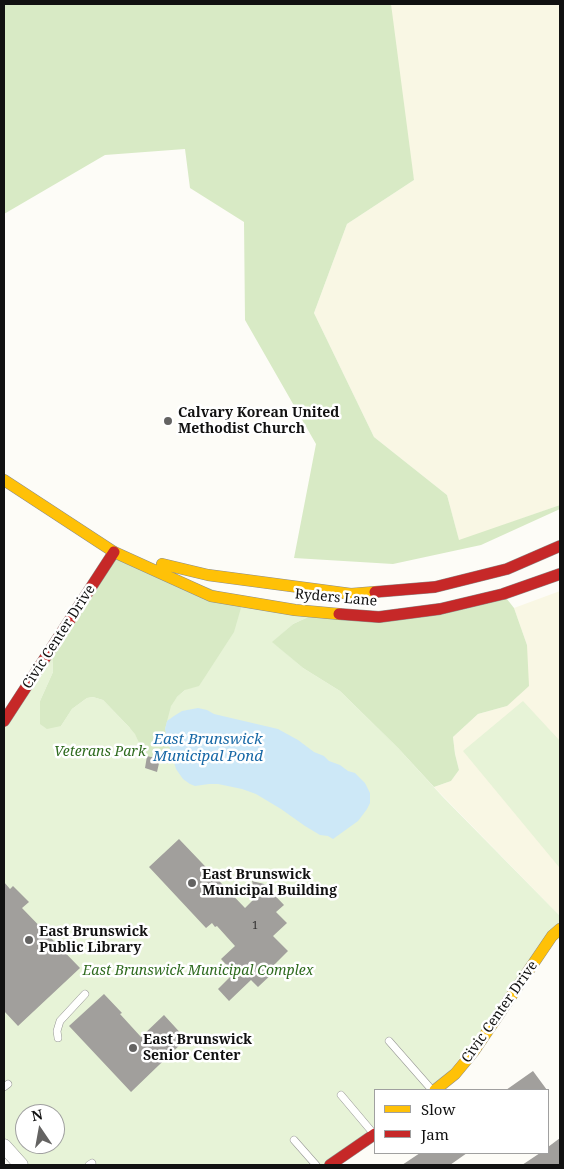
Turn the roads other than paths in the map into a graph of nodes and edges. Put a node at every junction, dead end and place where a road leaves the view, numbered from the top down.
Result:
1 (4, 480) edge
2 (560, 546) edge
3 (114, 552) junction
4 (560, 574) edge
5 (4, 721) edge
6 (560, 929) edge
7 (85, 994) dead end
8 (58, 1038) dead end
9 (389, 1042) dead end
10 (433, 1089) edge
11 (435, 1089) edge
12 (341, 1095) dead end
13 (374, 1134) edge
14 (374, 1136) edge
15 (294, 1140) dead end
16 (6, 1152) edge
17 (21, 1165) edge
18 (316, 1165) edge
19 (330, 1165) edge

1 - 3 main road, Ryders Lane
2 - 3 main road, Ryders Lane
3 - 4 main road, Ryders Lane
3 - 5 main road, Civic Center Drive
6 - 11 main road, Civic Center Drive
7 - 8 lane
9 - 10 lane
12 - 13 lane
14 - 19 main road
15 - 18 lane
16 - 17 street

